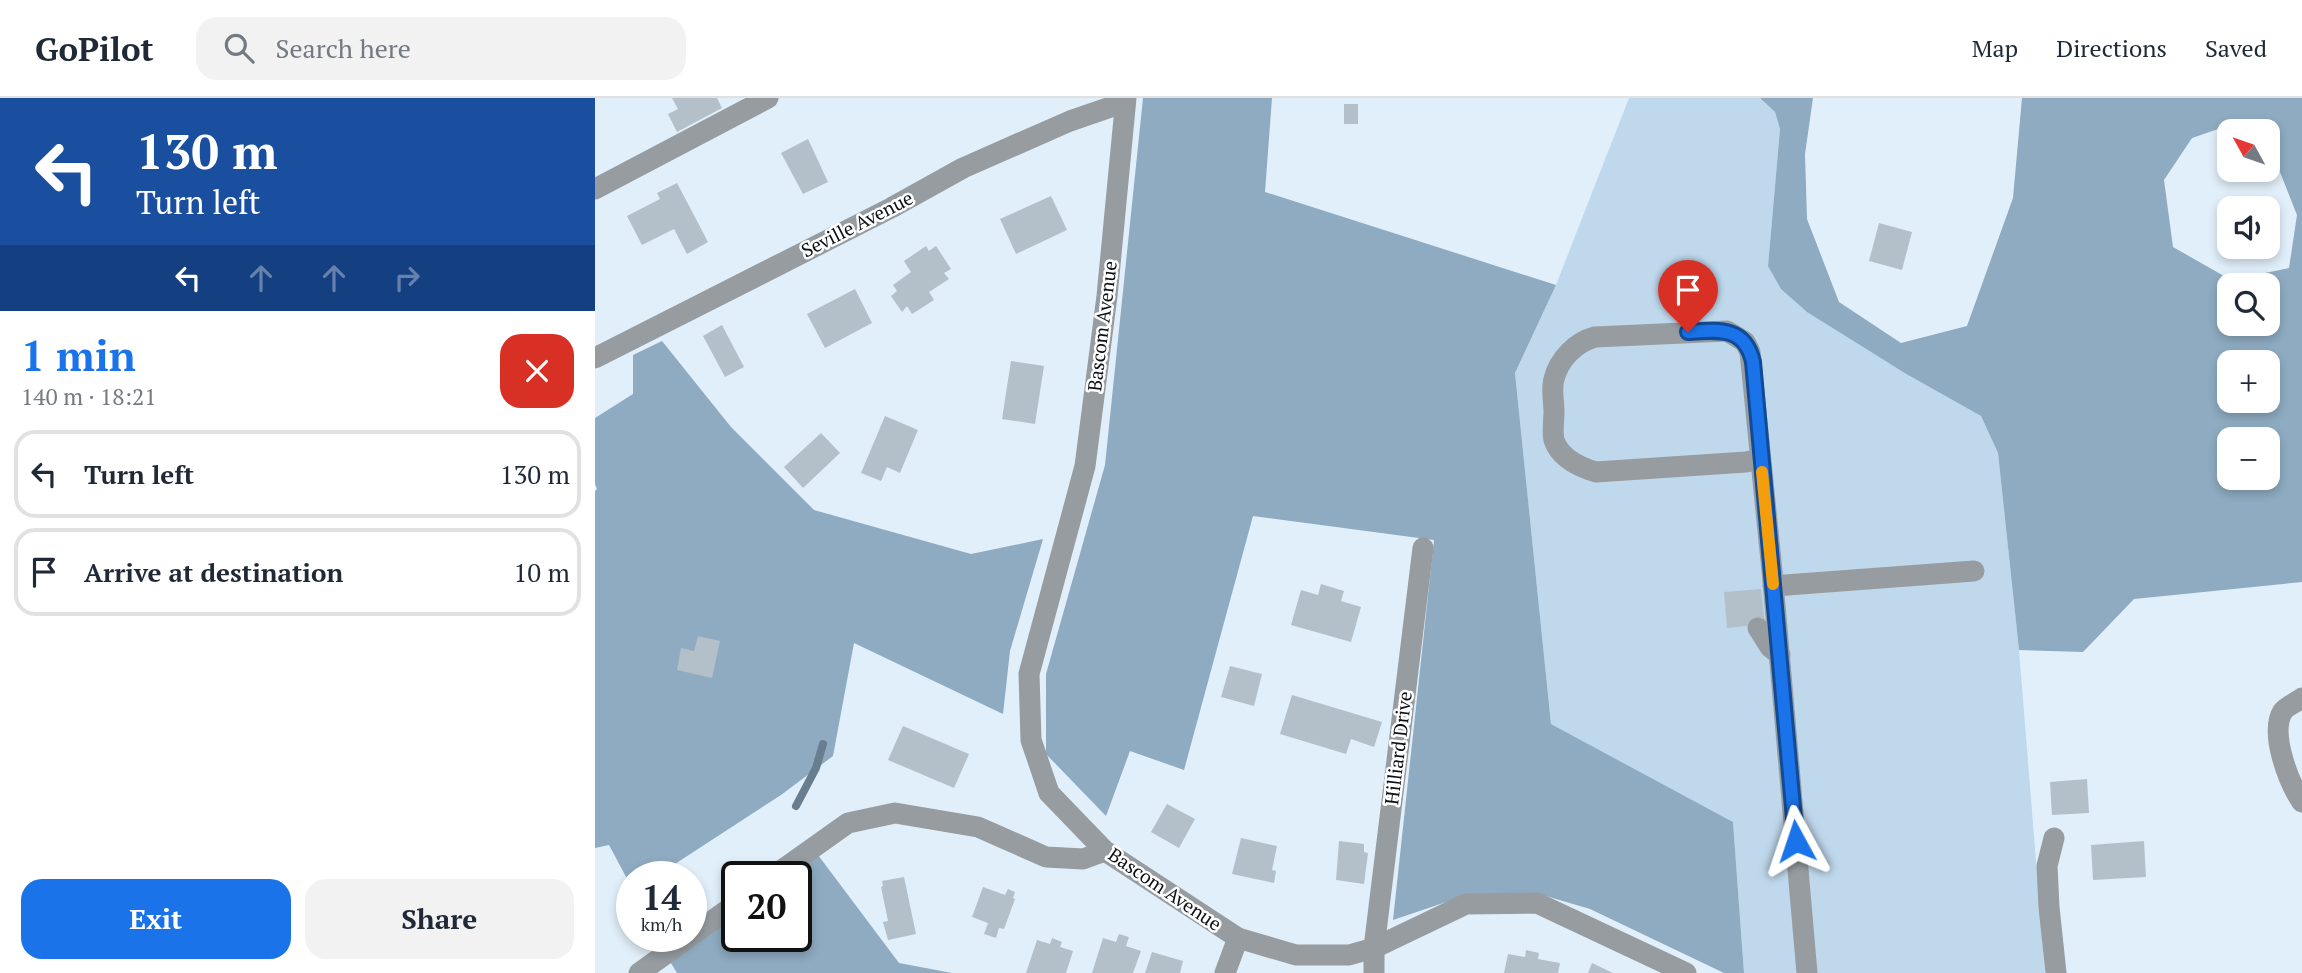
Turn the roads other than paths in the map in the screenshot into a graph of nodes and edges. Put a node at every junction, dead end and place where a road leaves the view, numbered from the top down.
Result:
1 (768, 98) edge
2 (1126, 100) edge
3 (595, 190) edge
4 (595, 358) edge
5 (1761, 459) junction
6 (1423, 548) dead end
7 (1974, 571) dead end
8 (1773, 586) junction
9 (1758, 628) dead end
10 (1780, 655) junction
11 (2302, 698) edge
12 (2302, 802) edge
13 (2054, 838) dead end
14 (1105, 851) junction
15 (795, 861) edge
16 (721, 915) edge
17 (1238, 938) junction
18 (1374, 948) junction
19 (646, 971) edge
20 (1225, 973) edge
21 (1374, 973) edge
22 (1686, 973) edge
23 (1807, 973) edge
24 (2056, 973) edge

1 - 3 street
2 - 4 street, Seville Avenue
2 - 14 street, Bascom Avenue
5 - 5 street
5 - 8 street
6 - 18 street, Hilliard Drive
7 - 8 street
8 - 10 street
9 - 10 street
10 - 23 street
11 - 12 street
13 - 24 street
14 - 15 street
14 - 17 street, Bascom Avenue
16 - 19 street
17 - 18 street, Bascom Avenue
17 - 20 street
18 - 21 street, Hilliard Drive
18 - 22 street, Bascom Avenue

